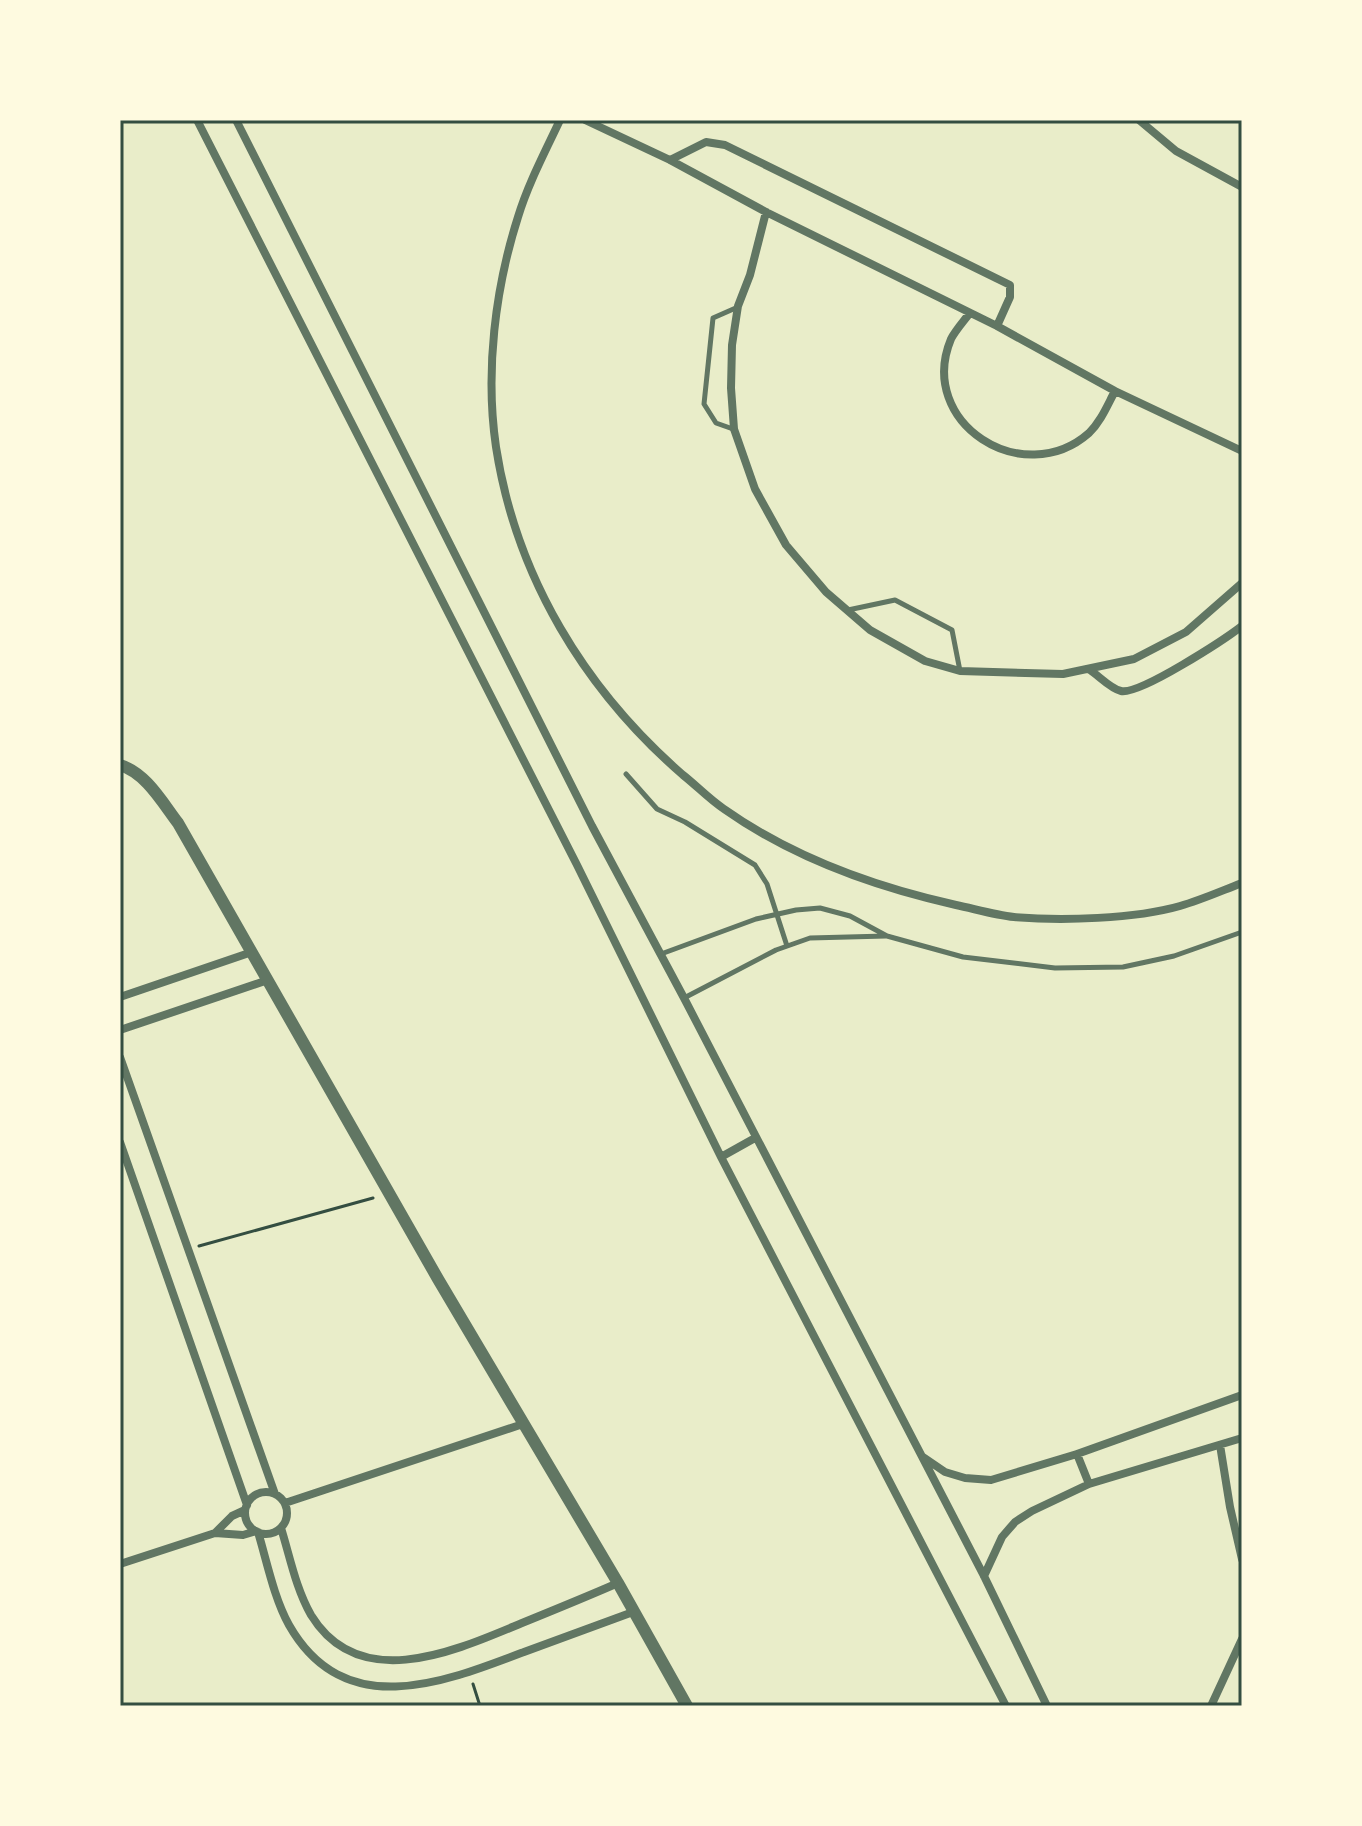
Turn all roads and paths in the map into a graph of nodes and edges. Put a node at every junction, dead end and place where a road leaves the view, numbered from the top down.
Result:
1 (197, 120) edge
2 (236, 120) edge
3 (560, 120) edge
4 (585, 120) edge
5 (1139, 120) edge
6 (670, 160) junction
7 (1242, 187) edge
8 (766, 212) junction
9 (738, 306) junction
10 (969, 314) junction
11 (997, 326) junction
12 (1115, 391) junction
13 (734, 429) junction
14 (1242, 451) edge
15 (1242, 583) edge
16 (847, 611) junction
17 (1242, 626) edge
18 (1090, 670) junction
19 (960, 671) junction
20 (120, 765) edge
21 (626, 774) dead end
22 (1242, 883) edge
23 (777, 914) junction
24 (1242, 932) edge
25 (887, 936) junction
26 (787, 946) junction
27 (252, 952) junction
28 (661, 954) junction
29 (268, 980) junction
30 (120, 997) edge
31 (684, 998) junction
32 (120, 1030) edge
33 (120, 1057) edge
34 (755, 1138) junction
35 (120, 1142) edge
36 (721, 1157) junction
37 (391, 1193) junction
38 (188, 1249) junction
39 (1242, 1395) edge
40 (523, 1424) junction
41 (1242, 1438) edge
42 (1220, 1445) junction
43 (1077, 1454) junction
44 (920, 1455) junction
45 (1089, 1484) junction
46 (275, 1494) junction
47 (285, 1503) junction
48 (246, 1508) junction
49 (281, 1528) junction
50 (257, 1532) junction
51 (215, 1533) junction
52 (1242, 1559) edge
53 (120, 1564) edge
54 (984, 1576) junction
55 (618, 1583) junction
56 (633, 1612) junction
57 (1242, 1639) edge
58 (469, 1673) junction
59 (480, 1706) edge
60 (687, 1706) edge
61 (1006, 1706) edge
62 (1047, 1706) edge
63 (1211, 1706) edge

1 - 36 street
2 - 28 street
3 - 22 street
4 - 6 street
5 - 7 street
6 - 8 street
6 - 11 street
8 - 9 street
8 - 10 street
9 - 13 street
9 - 13 lane
10 - 11 street
10 - 12 street
11 - 12 street
12 - 14 street
13 - 16 street
15 - 18 street
16 - 19 street
16 - 19 lane
17 - 18 street
18 - 19 street
20 - 27 street
21 - 23 lane
23 - 25 lane
23 - 26 lane
23 - 28 lane
24 - 25 lane
25 - 26 lane
26 - 31 lane
27 - 29 street
27 - 30 street
28 - 31 street
29 - 32 street
29 - 37 street
31 - 34 street
33 - 38 street
34 - 36 street
34 - 44 street
35 - 48 street
36 - 61 street
37 - 38 path
37 - 40 street
38 - 46 street
39 - 43 street
40 - 47 street
40 - 55 street
41 - 42 street
42 - 45 street
42 - 52 street
43 - 44 street
43 - 45 street
44 - 54 street
45 - 54 street
46 - 47 street
46 - 48 street
47 - 49 street
48 - 50 street
48 - 51 street
49 - 50 street
49 - 55 street
50 - 51 street
50 - 58 street
51 - 53 street
54 - 62 street
55 - 56 street
56 - 58 street
56 - 60 street
57 - 63 street
58 - 59 path

